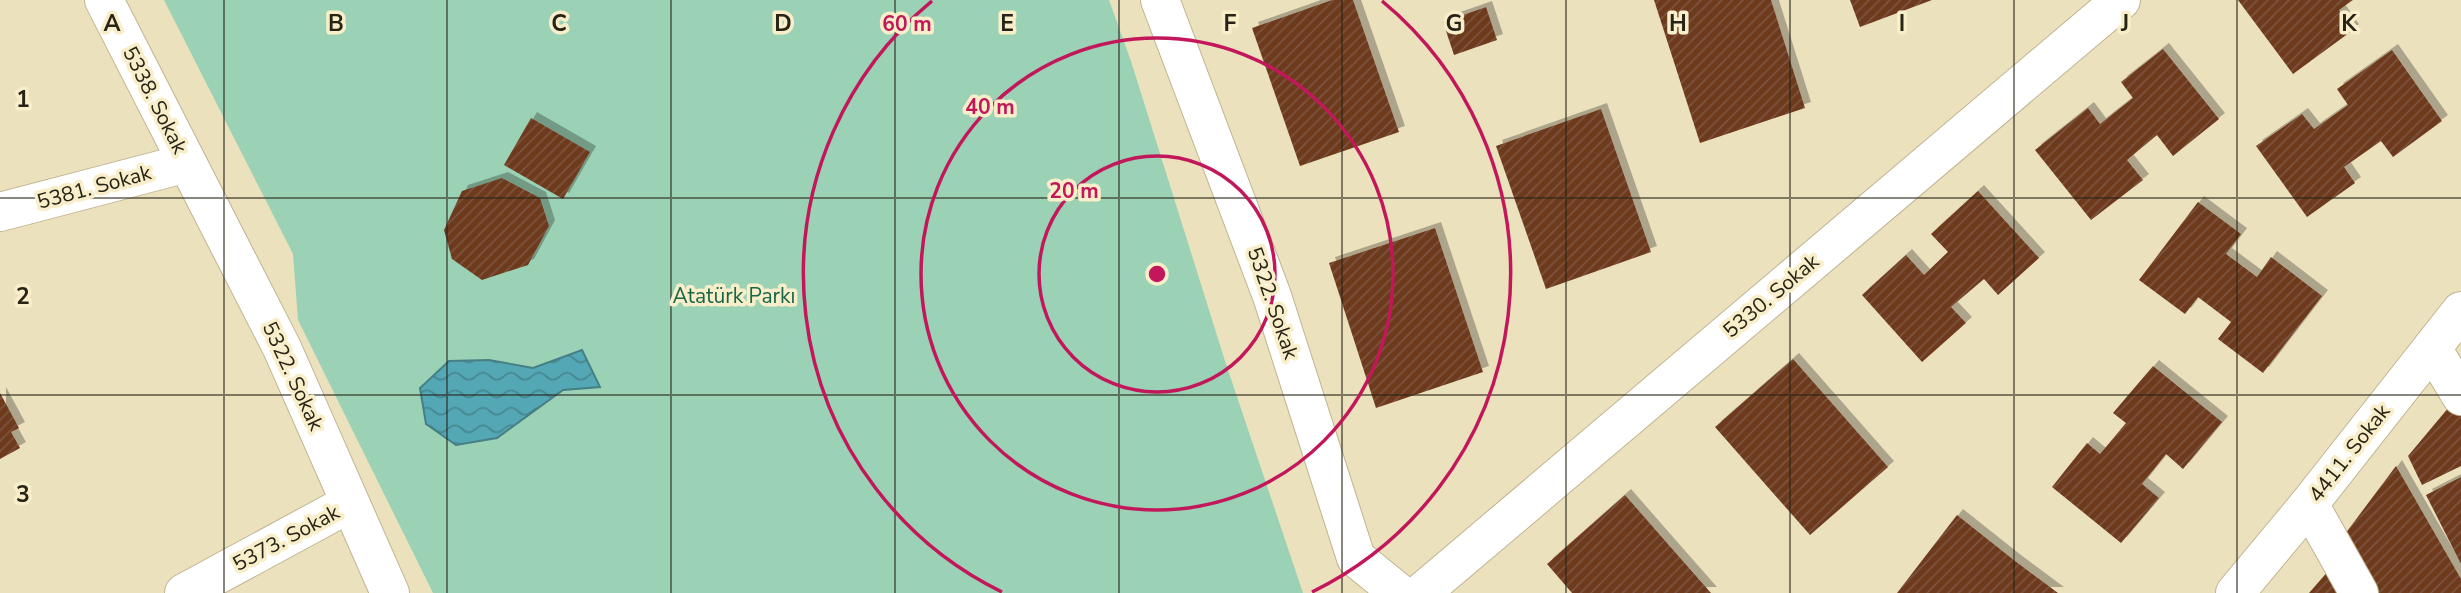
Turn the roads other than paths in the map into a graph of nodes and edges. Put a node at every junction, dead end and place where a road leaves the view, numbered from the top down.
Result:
1 (104, 0) edge
2 (1160, 0) edge
3 (2121, 0) edge
4 (187, 163) junction
5 (0, 212) edge
6 (2461, 312) edge
7 (2432, 348) junction
8 (2461, 396) edge
9 (351, 503) junction
10 (2309, 504) junction
11 (184, 593) edge
12 (390, 593) edge
13 (1399, 593) edge
14 (1421, 593) edge
15 (2235, 593) edge
16 (2359, 593) edge

1 - 4 street, 5338. Sokak
2 - 13 street, 5322. Sokak
3 - 14 street, 5330. Sokak
4 - 5 street, 5381. Sokak
4 - 9 street, 5322. Sokak
6 - 7 street, 4411. Sokak
7 - 8 street
7 - 10 street, 4411. Sokak
9 - 11 street, 5373. Sokak
9 - 12 street, 5322. Sokak
10 - 15 street, 4411. Sokak
10 - 16 street

